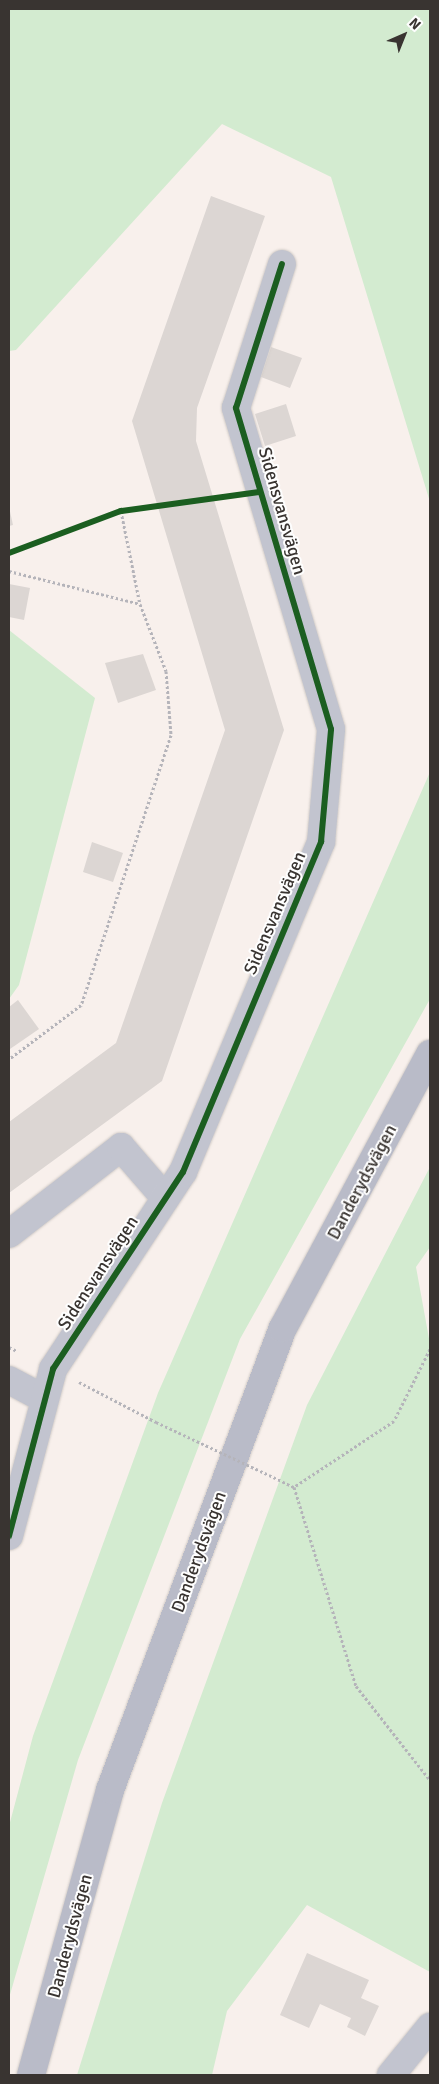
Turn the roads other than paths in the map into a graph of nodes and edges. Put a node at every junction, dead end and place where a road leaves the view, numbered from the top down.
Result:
1 (282, 264) dead end
2 (430, 1054) edge
3 (165, 1198) junction
4 (9, 1234) edge
5 (9, 1380) edge
6 (44, 1399) junction
7 (9, 1536) edge
8 (430, 2026) edge
9 (32, 2075) edge
10 (391, 2075) edge

1 - 3 street, Sidensvansvägen
2 - 9 main road, Danderydsvägen
3 - 4 street
3 - 6 street, Sidensvansvägen
5 - 6 street
6 - 7 street, Sidensvansvägen
8 - 10 street

